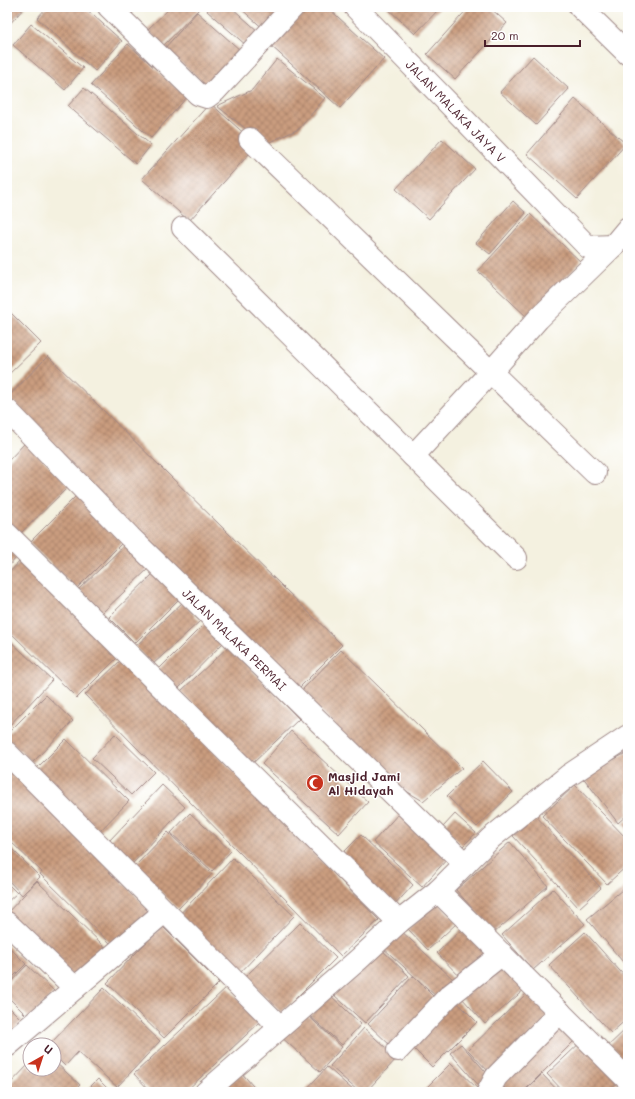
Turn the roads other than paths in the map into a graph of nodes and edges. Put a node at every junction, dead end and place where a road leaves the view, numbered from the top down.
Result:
1 (109, 7) edge
2 (293, 7) edge
3 (355, 7) edge
4 (580, 7) edge
5 (628, 54) edge
6 (250, 139) dead end
7 (183, 228) dead end
8 (628, 228) edge
9 (613, 246) junction
10 (491, 372) junction
11 (7, 410) edge
12 (413, 456) junction
13 (596, 473) dead end
14 (7, 534) edge
15 (516, 558) dead end
16 (628, 736) edge
17 (7, 753) edge
18 (465, 864) junction
19 (438, 891) junction
20 (164, 912) junction
21 (399, 922) junction
22 (7, 923) edge
23 (502, 954) junction
24 (75, 988) junction
25 (560, 1012) junction
26 (280, 1027) junction
27 (7, 1046) edge
28 (398, 1050) dead end
29 (628, 1080) edge
30 (206, 1092) edge
31 (488, 1092) edge

1 - 2 street
3 - 9 street, JALAN MALAKA JAYA V
4 - 5 street
6 - 10 street
7 - 12 street
8 - 9 street
9 - 10 street
10 - 12 street
10 - 13 street
11 - 18 street, JALAN MALAKA PERMAI
12 - 15 street
14 - 21 street
16 - 18 street
17 - 20 street
18 - 19 street
19 - 21 street
19 - 23 street
20 - 24 street
20 - 26 street
21 - 26 street
22 - 24 street
23 - 25 street
23 - 28 street
24 - 27 street
25 - 29 street
25 - 31 street
26 - 30 street

